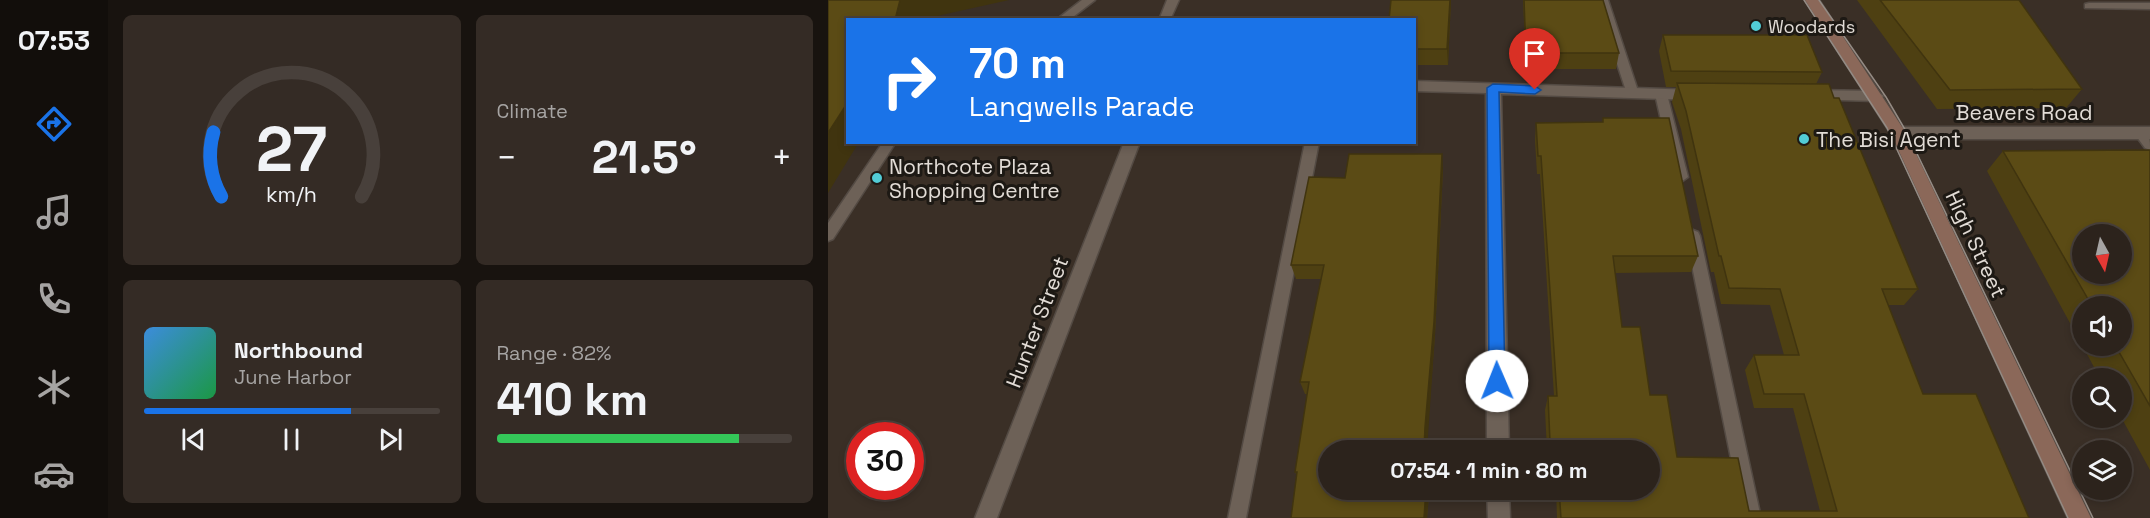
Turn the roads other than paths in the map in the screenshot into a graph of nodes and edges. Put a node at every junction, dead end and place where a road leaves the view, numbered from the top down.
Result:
1 (1089, 0) edge
2 (1173, 0) edge
3 (1602, 0) edge
4 (1812, 0) edge
5 (2089, 6) dead end
6 (2150, 6) edge
7 (1064, 18) edge
8 (1165, 18) edge
9 (1416, 86) edge
10 (1493, 88) junction
11 (1633, 94) junction
12 (1661, 94) junction
13 (1709, 95) edge
14 (1792, 95) edge
15 (1876, 96) junction
16 (1898, 133) junction
17 (2147, 137) edge
18 (889, 144) edge
19 (1131, 144) edge
20 (1312, 144) edge
21 (1684, 189) edge
22 (1691, 224) edge
23 (828, 236) edge
24 (1498, 440) edge
25 (1498, 500) edge
26 (986, 518) edge
27 (1237, 518) edge
28 (1499, 518) edge
29 (1752, 518) edge
30 (2080, 518) edge

1 - 7 lane
2 - 8 lane
3 - 11 lane
4 - 15 main road, High Street
5 - 6 lane
9 - 10 street
10 - 11 street
10 - 24 street
11 - 12 street
12 - 13 street
12 - 21 lane
14 - 15 street
15 - 16 main road, High Street
16 - 17 street, Beavers Road
16 - 30 main road, High Street
18 - 23 lane
19 - 26 street, Hunter Street
20 - 27 lane
22 - 29 lane
25 - 28 street

